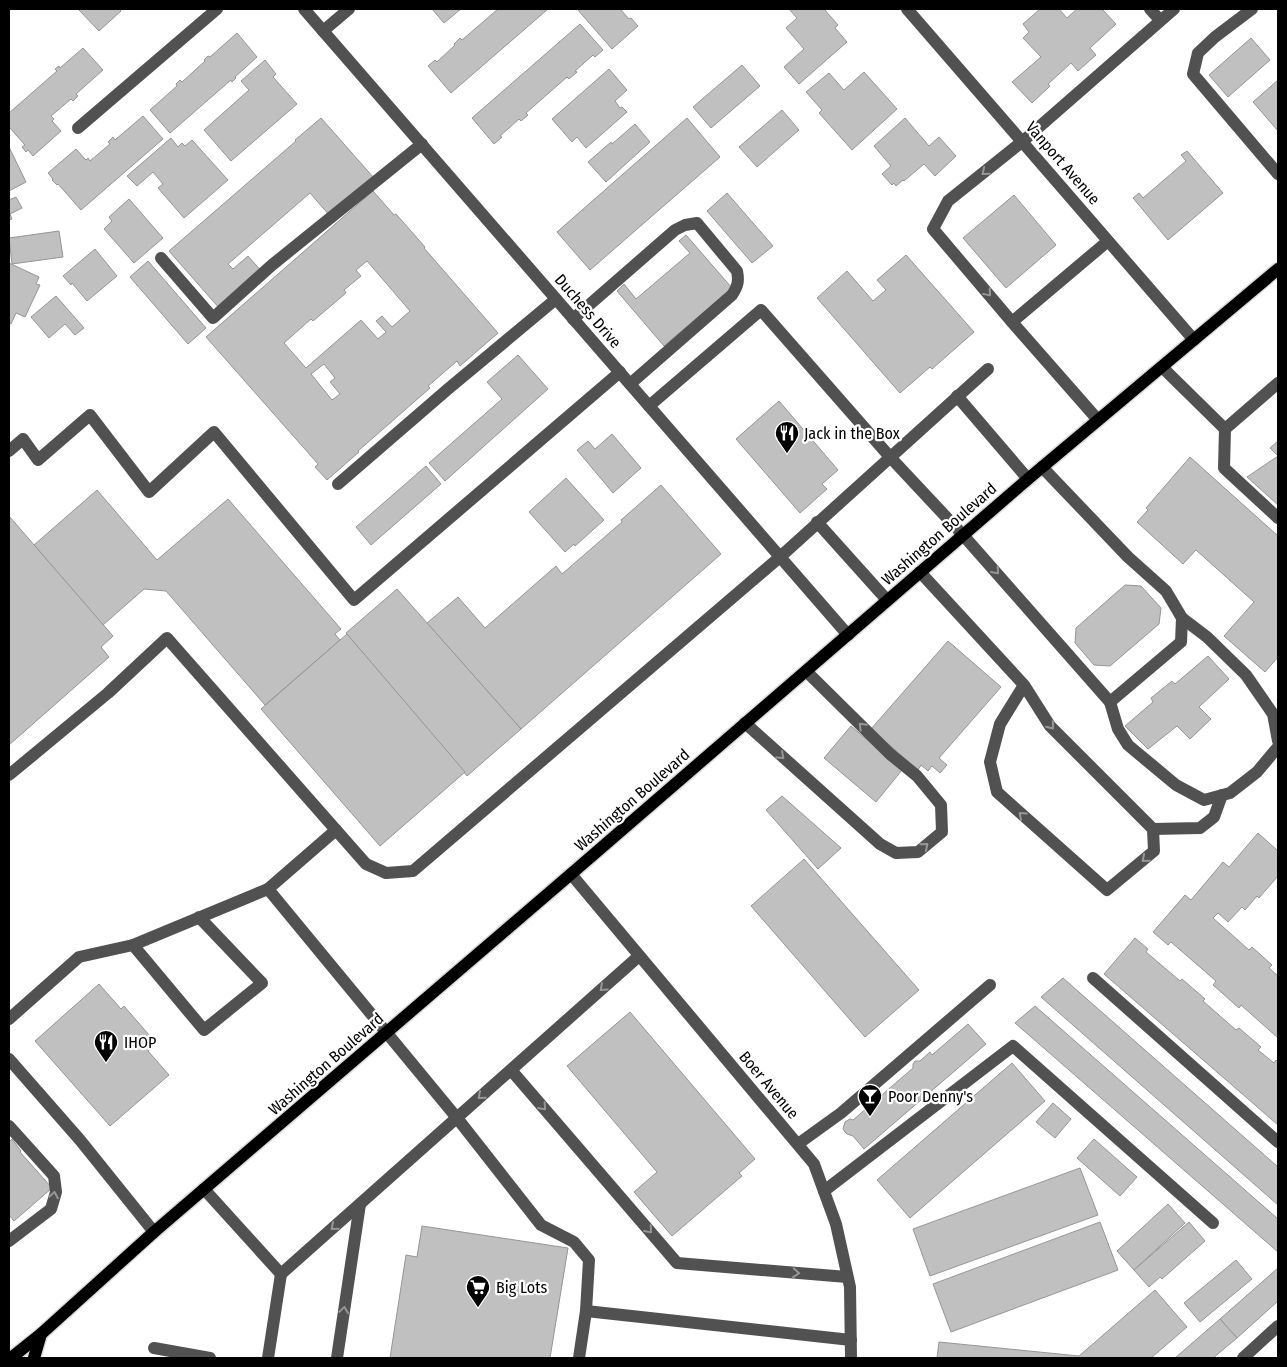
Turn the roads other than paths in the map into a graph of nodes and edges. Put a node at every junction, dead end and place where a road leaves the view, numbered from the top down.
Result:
1 (217, 9) edge
2 (304, 9) edge
3 (349, 9) edge
4 (908, 9) edge
5 (1150, 9) edge
6 (1174, 9) edge
7 (1252, 9) edge
8 (1160, 20) junction
9 (323, 31) junction
10 (78, 128) dead end
11 (1023, 141) junction
12 (422, 144) junction
13 (1278, 174) edge
14 (1108, 241) junction
15 (160, 258) dead end
16 (1278, 269) edge
17 (556, 299) junction
18 (573, 319) junction
19 (1012, 322) junction
20 (1194, 340) junction
21 (1162, 367) junction
22 (988, 369) dead end
23 (620, 372) junction
24 (1278, 383) edge
25 (630, 384) junction
26 (957, 396) junction
27 (649, 406) junction
28 (1098, 420) junction
29 (1225, 429) junction
30 (9, 451) edge
31 (890, 457) junction
32 (1042, 468) junction
33 (1028, 479) junction
34 (338, 484) dead end
35 (1278, 518) edge
36 (818, 522) junction
37 (964, 535) junction
38 (780, 556) junction
39 (920, 572) junction
40 (887, 600) junction
41 (1182, 618) junction
42 (848, 634) junction
43 (806, 671) junction
44 (1024, 685) junction
45 (1110, 702) junction
46 (745, 723) junction
47 (1278, 741) edge
48 (1278, 747) edge
49 (9, 775) edge
50 (1222, 795) junction
51 (1153, 829) junction
52 (336, 830) junction
53 (571, 874) junction
54 (268, 889) junction
55 (199, 917) junction
56 (132, 945) junction
57 (640, 956) junction
58 (1093, 978) dead end
59 (990, 985) dead end
60 (9, 1019) edge
61 (386, 1033) junction
62 (9, 1059) edge
63 (511, 1070) junction
64 (456, 1118) junction
65 (9, 1126) edge
66 (1278, 1142) edge
67 (798, 1144) junction
68 (204, 1189) junction
69 (824, 1190) junction
70 (360, 1204) junction
71 (1214, 1223) dead end
72 (154, 1232) junction
73 (9, 1240) edge
74 (280, 1274) junction
75 (848, 1277) junction
76 (586, 1312) junction
77 (1278, 1326) edge
78 (41, 1334) junction
79 (851, 1340) junction
80 (154, 1348) dead end
81 (11, 1358) edge
82 (34, 1358) edge
83 (210, 1358) edge
84 (268, 1358) edge
85 (337, 1358) edge
86 (579, 1358) edge
87 (851, 1358) edge
88 (1244, 1358) edge

1 - 10 street
2 - 9 street, Duchess Drive
3 - 9 street
4 - 11 street, Vanport Avenue
5 - 8 street
6 - 8 street
7 - 13 street
8 - 11 street
9 - 12 street, Duchess Drive
11 - 14 street, Vanport Avenue
11 -> 19 street
12 - 15 street
12 - 17 street, Duchess Drive
14 - 19 street
14 - 20 street, Vanport Avenue
16 - 20 main road, Washington Boulevard
17 - 18 street, Duchess Drive
17 - 34 street
18 - 23 street, Duchess Drive
18 - 25 street
19 - 28 street
20 - 21 main road, Washington Boulevard
21 - 28 main road, Washington Boulevard
21 - 29 street
22 - 26 street
23 - 25 street, Duchess Drive
23 - 30 street
24 - 29 street
25 - 27 street, Duchess Drive
26 - 31 street
26 - 33 street
27 - 31 street
27 - 38 street, Duchess Drive
28 - 32 main road, Washington Boulevard
29 - 35 street
31 - 36 street
31 - 37 street
32 - 33 main road, Washington Boulevard
32 - 41 street
33 - 37 main road, Washington Boulevard
36 - 38 street
36 - 40 street
37 - 39 main road, Washington Boulevard
37 -> 45 street
38 - 42 street, Duchess Drive
38 - 52 street
39 - 40 main road, Washington Boulevard
39 - 44 street
40 - 42 main road, Washington Boulevard
41 - 45 street
41 - 47 street
42 - 43 main road, Washington Boulevard
43 - 46 main road, Washington Boulevard
46 -> 43 street
44 -> 51 street
51 -> 44 street
45 - 50 street
46 - 53 main road, Washington Boulevard
48 - 50 street
49 - 52 street
50 - 51 street
52 - 54 street
53 - 57 street, Boer Avenue
53 - 61 main road, Washington Boulevard
54 - 55 street
54 - 61 street
55 - 56 street
55 - 56 street
56 - 60 street
57 -> 63 street
57 - 67 street, Boer Avenue
58 - 66 street
59 - 67 street
61 - 64 street
61 - 68 main road, Washington Boulevard
62 - 72 street
63 -> 64 street
63 -> 75 street
64 - 70 street
64 - 76 street
73 -> 65 street
67 - 69 street, Boer Avenue
68 - 72 main road, Washington Boulevard
68 - 74 street
69 - 71 street
69 - 75 street, Boer Avenue
70 -> 74 street
85 -> 70 street
72 - 78 main road, Washington Boulevard
74 - 84 street
75 - 79 street, Boer Avenue
76 - 79 street
76 - 86 street
77 - 88 street
78 - 81 main road, Washington Boulevard
78 - 82 main road
79 - 87 street, Boer Avenue
80 - 83 street

